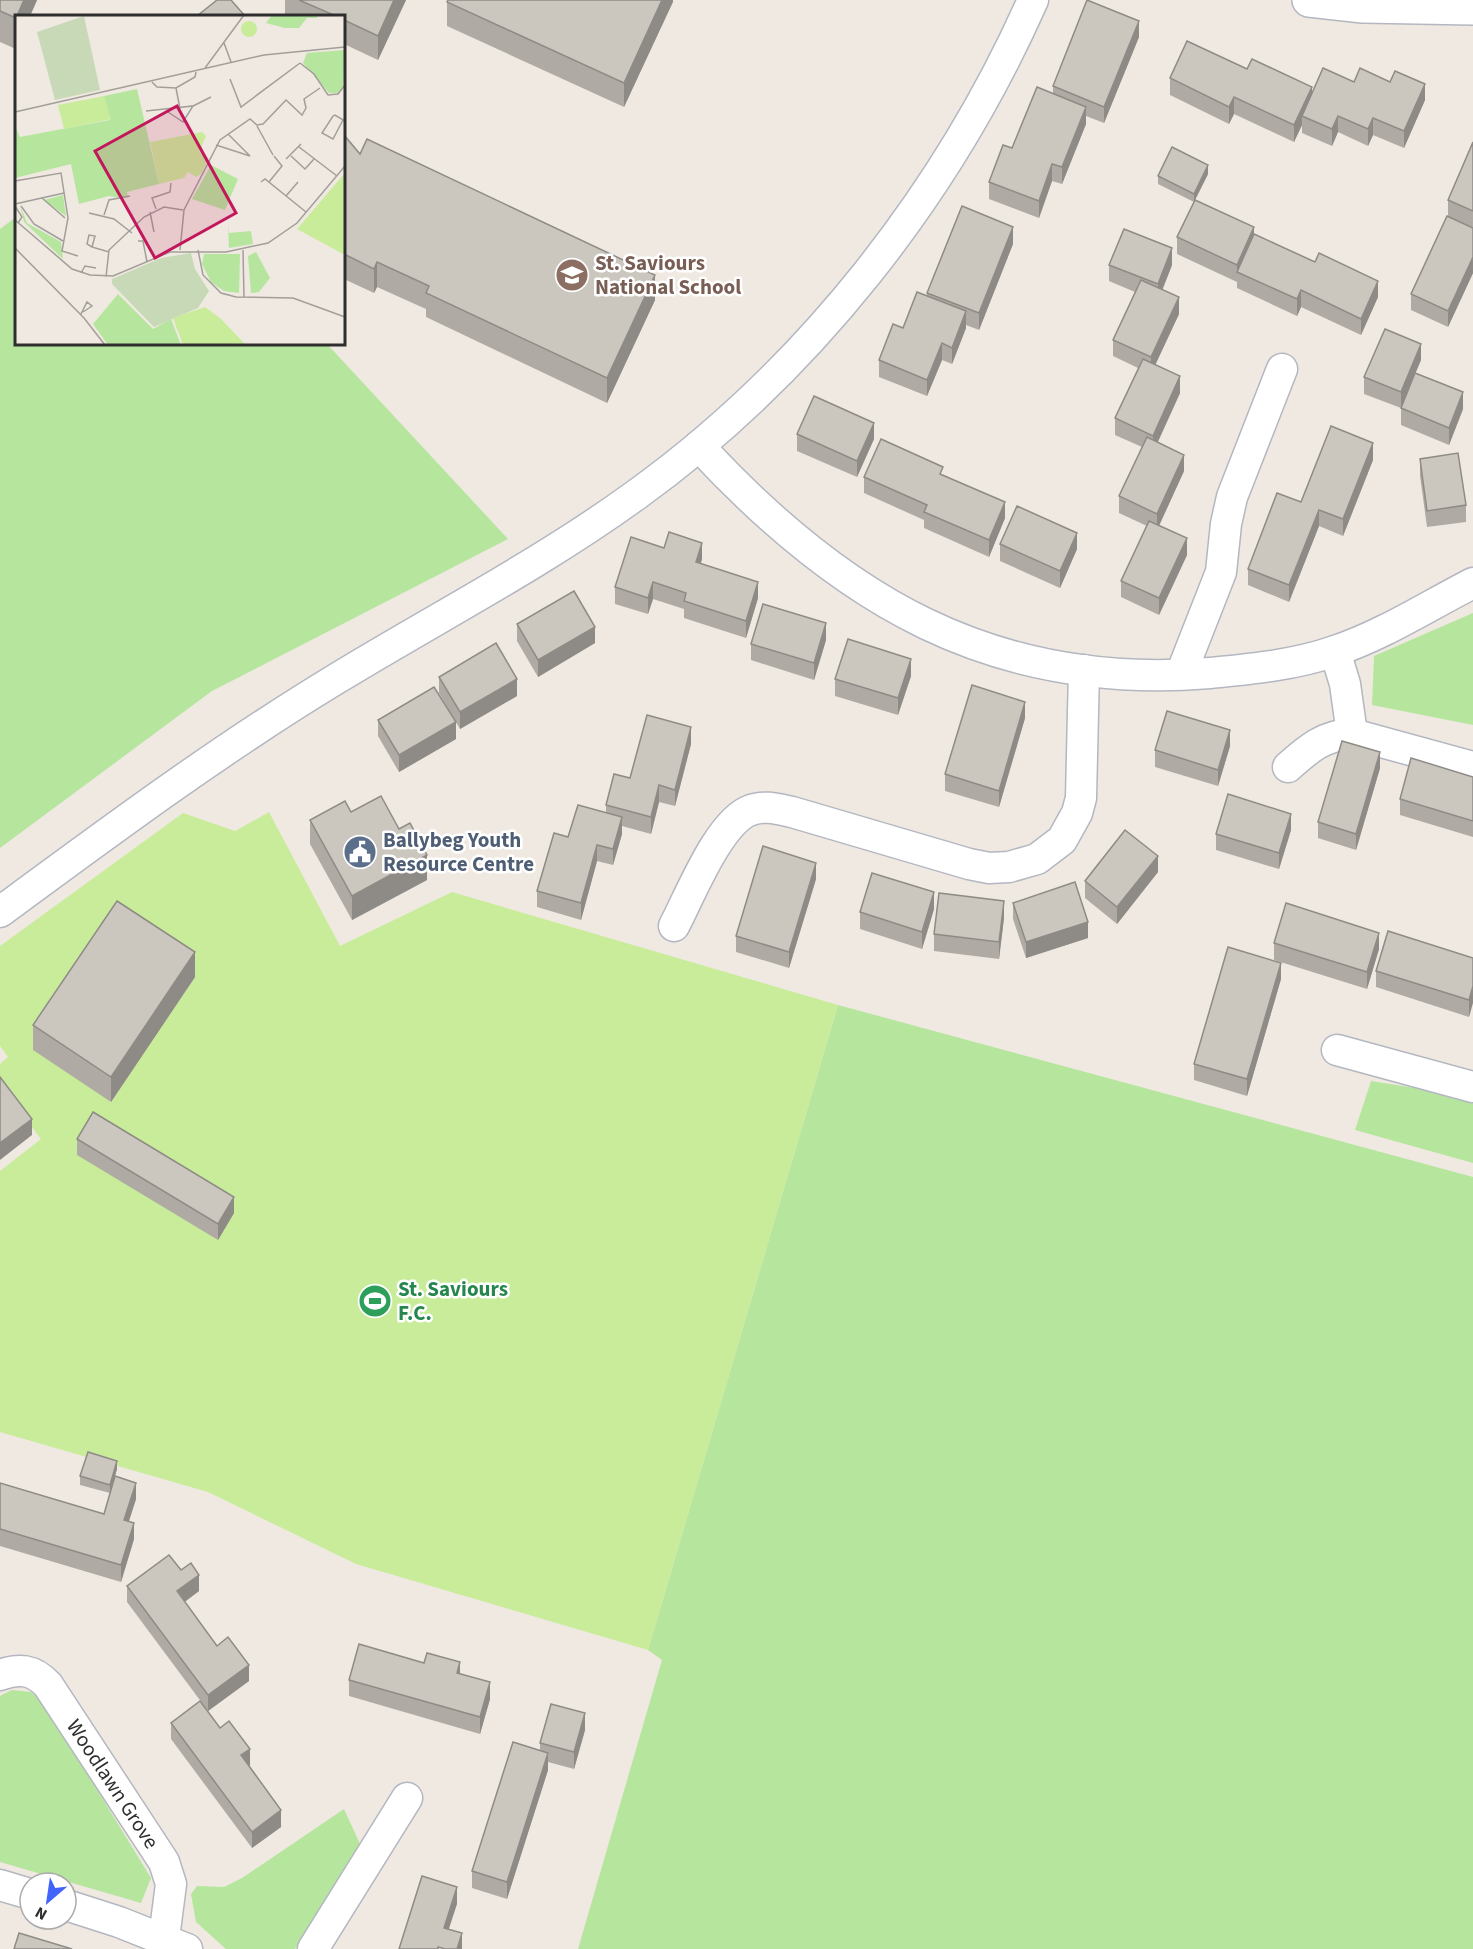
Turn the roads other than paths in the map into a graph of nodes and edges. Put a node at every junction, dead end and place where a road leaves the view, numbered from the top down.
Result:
1 (1033, 0) edge
2 (1309, 0) edge
3 (1473, 8) edge
4 (1282, 369) dead end
5 (699, 446) junction
6 (1473, 583) edge
7 (1335, 651) junction
8 (1084, 670) junction
9 (1181, 675) junction
10 (1352, 734) junction
11 (1288, 767) dead end
12 (1473, 767) edge
13 (0, 912) edge
14 (674, 926) dead end
15 (1337, 1050) dead end
16 (1473, 1087) edge
17 (0, 1675) edge
18 (407, 1798) dead end
19 (0, 1885) edge
20 (18, 1890) edge
21 (78, 1909) edge
22 (176, 1944) edge
23 (313, 1949) edge

1 - 5 street
2 - 3 street
4 - 9 street
5 - 8 street
5 - 13 street
6 - 7 street
7 - 9 street
7 - 10 street
8 - 9 street
8 - 14 street
10 - 11 street
10 - 12 street
15 - 16 street
17 - 22 street, Woodlawn Grove
18 - 23 street
19 - 20 street
21 - 22 street, Woodlawn Grove

